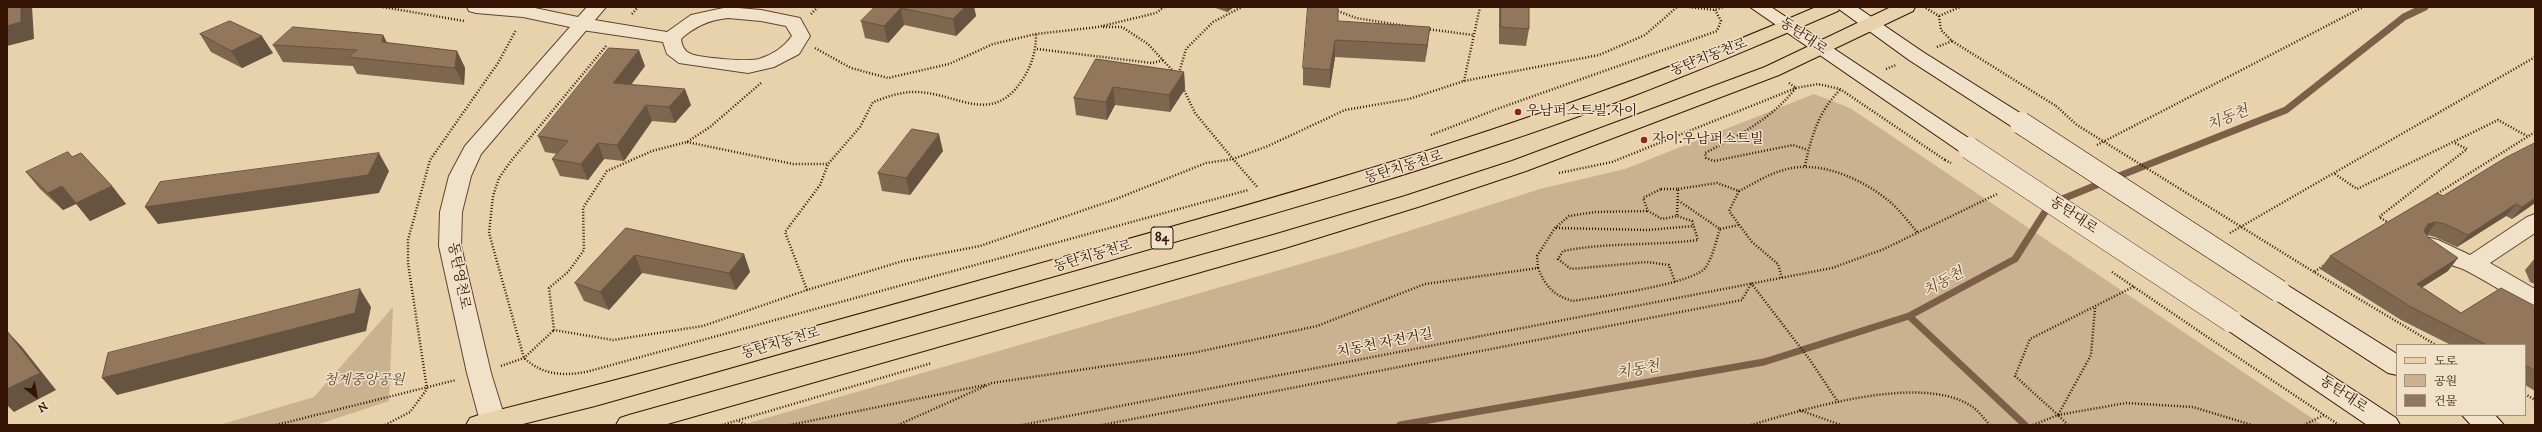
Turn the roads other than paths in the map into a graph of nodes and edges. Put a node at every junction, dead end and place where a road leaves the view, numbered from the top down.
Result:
1 (476, 7) edge
2 (597, 7) edge
3 (1758, 7) edge
4 (1831, 7) edge
5 (1845, 7) edge
6 (1906, 7) edge
7 (582, 24) junction
8 (1870, 24) junction
9 (1788, 27) junction
10 (671, 38) junction
11 (1820, 48) junction
12 (2535, 222) edge
13 (2427, 244) edge
14 (2473, 264) junction
15 (2535, 300) edge
16 (2396, 365) edge
17 (2477, 416) edge
18 (489, 424) edge
19 (629, 425) edge
20 (2387, 425) edge
21 (2491, 425) edge

1 - 7 street
2 - 7 street, 동탄영천로
3 - 9 street, 동탄대로
4 - 9 main road, 동탄치동천로 / 84
5 - 8 street
6 - 8 main road
7 - 10 street
7 - 18 street, 동탄영천로
8 - 11 main road
8 - 16 street, bridge
9 - 11 street, 동탄대로
9 - 18 main road, 동탄치동천로 / 84
10 - 10 street
11 - 19 main road
11 - 20 street, 동탄대로, bridge
12 - 14 street
13 - 14 street
14 - 15 street
17 - 21 street

